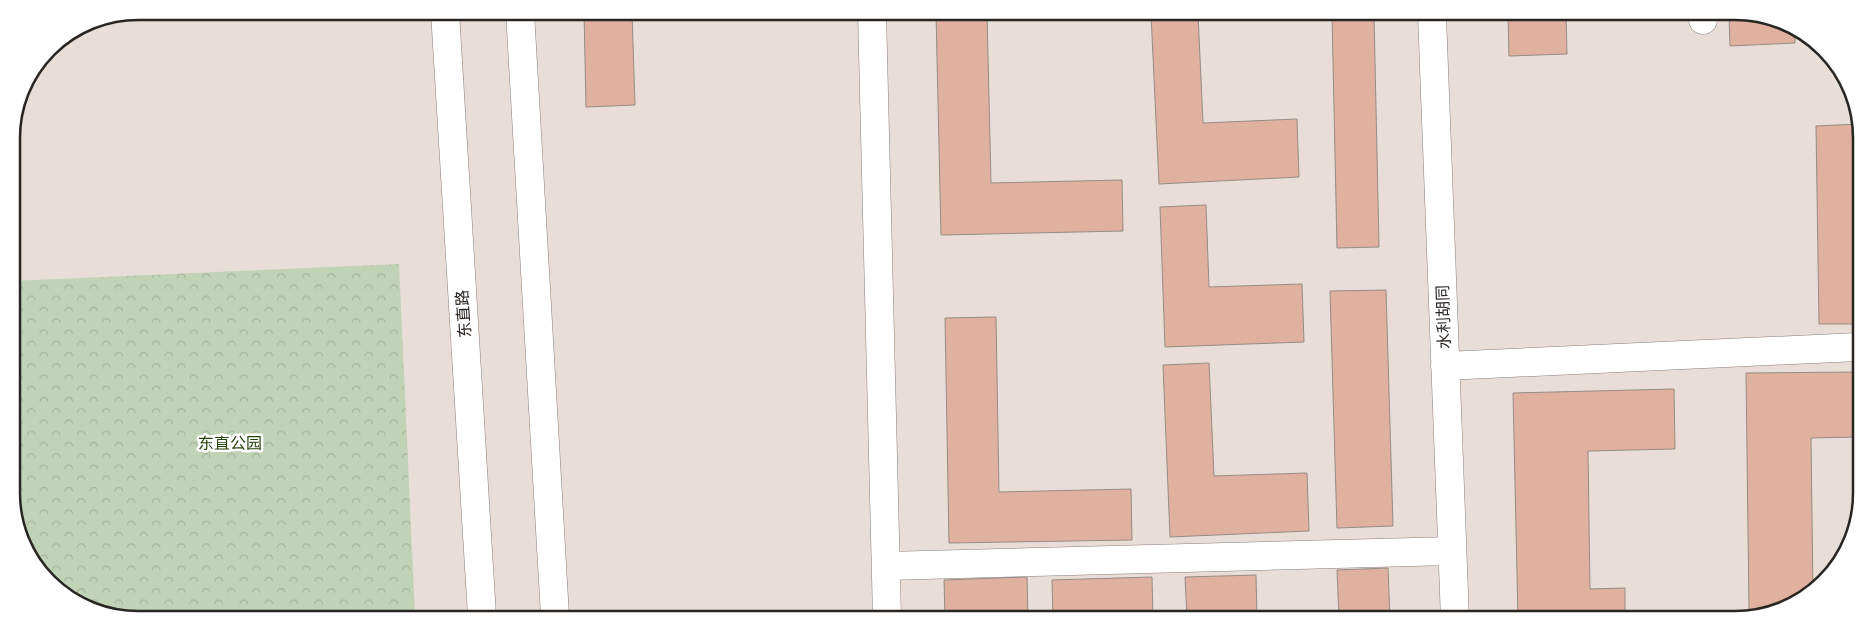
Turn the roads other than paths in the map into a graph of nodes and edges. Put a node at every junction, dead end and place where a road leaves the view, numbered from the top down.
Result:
1 (445, 20) edge
2 (520, 20) edge
3 (872, 20) edge
4 (1432, 20) edge
5 (1853, 347) edge
6 (1445, 366) junction
7 (1452, 551) junction
8 (886, 566) junction
9 (482, 611) edge
10 (556, 611) edge
11 (887, 611) edge
12 (1455, 611) edge

1 - 9 main road, 东直路
2 - 10 main road
3 - 8 main road
4 - 6 main road, 水利胡同
5 - 6 main road
6 - 7 main road, 水利胡同
7 - 8 main road
7 - 12 main road, 水利胡同
8 - 11 main road

